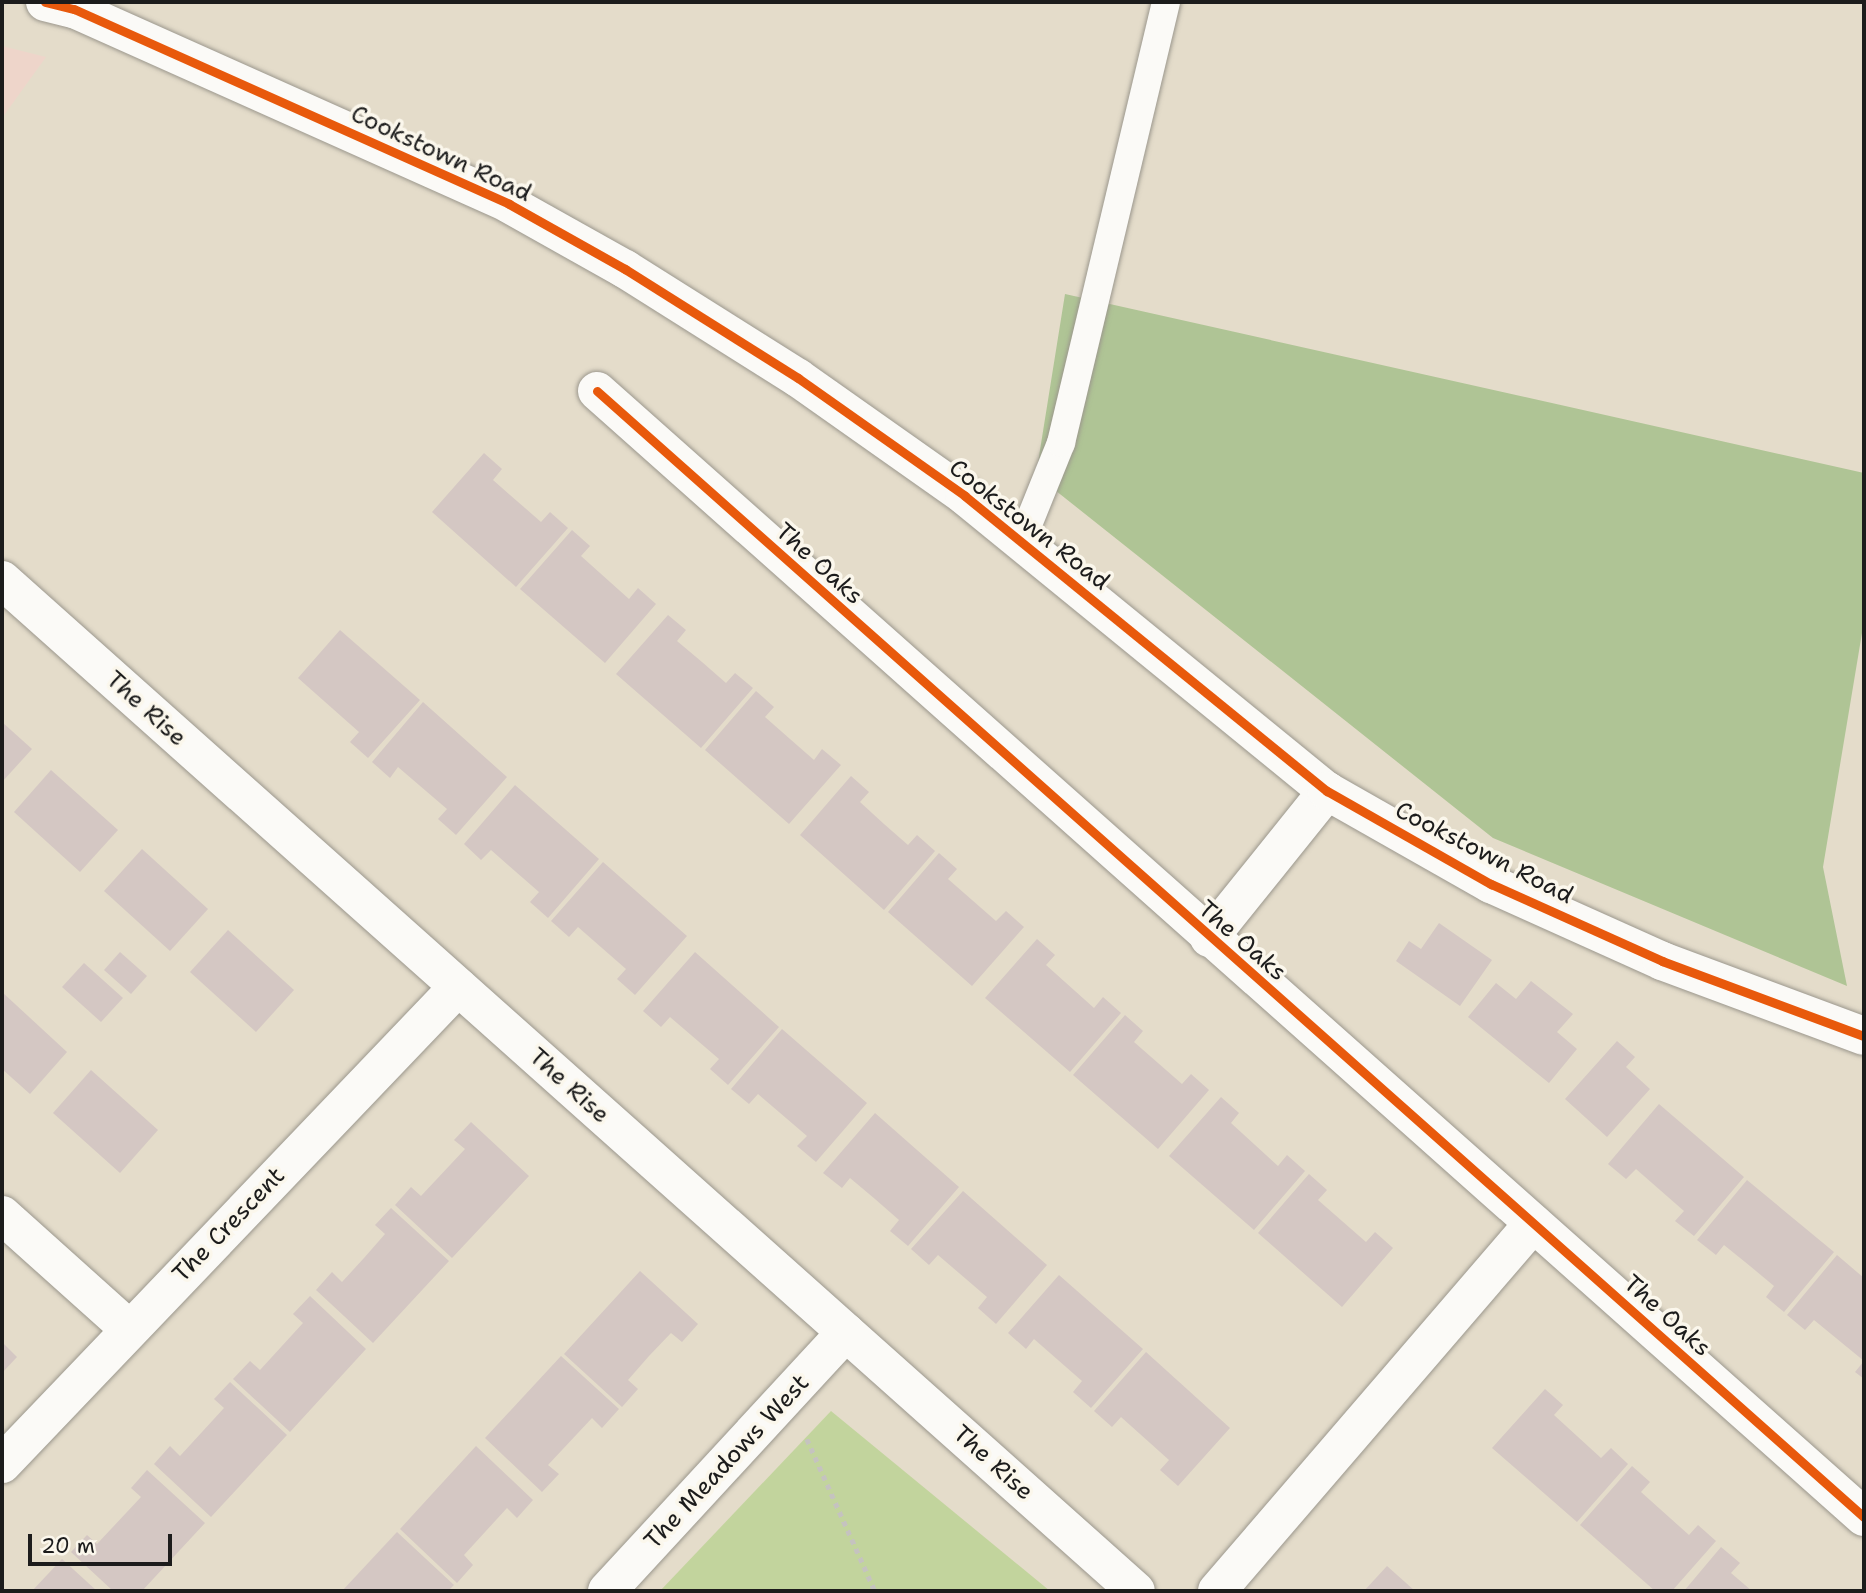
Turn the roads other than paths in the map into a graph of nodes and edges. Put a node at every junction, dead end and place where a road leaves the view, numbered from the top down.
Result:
1 (45, 2) edge
2 (1166, 2) edge
3 (597, 391) dead end
4 (1021, 542) junction
5 (2, 580) edge
6 (1327, 791) junction
7 (1209, 938) junction
8 (458, 986) junction
9 (1864, 1036) edge
10 (2, 1215) edge
11 (1533, 1223) junction
12 (129, 1329) junction
13 (846, 1332) junction
14 (2, 1464) edge
15 (1864, 1517) edge
16 (607, 1591) edge
17 (1136, 1591) edge
18 (1217, 1591) edge

1 - 4 street, Cookstown Road
2 - 4 lane
3 - 7 street, The Oaks
4 - 6 street, Cookstown Road
5 - 8 street, The Rise
6 - 7 street
6 - 9 street, Cookstown Road
7 - 11 street, The Oaks
8 - 12 street, The Crescent
8 - 13 street, The Rise
10 - 12 street
11 - 15 street, The Oaks
11 - 18 street
12 - 14 street, The Crescent
13 - 16 street, The Meadows West
13 - 17 street, The Rise

